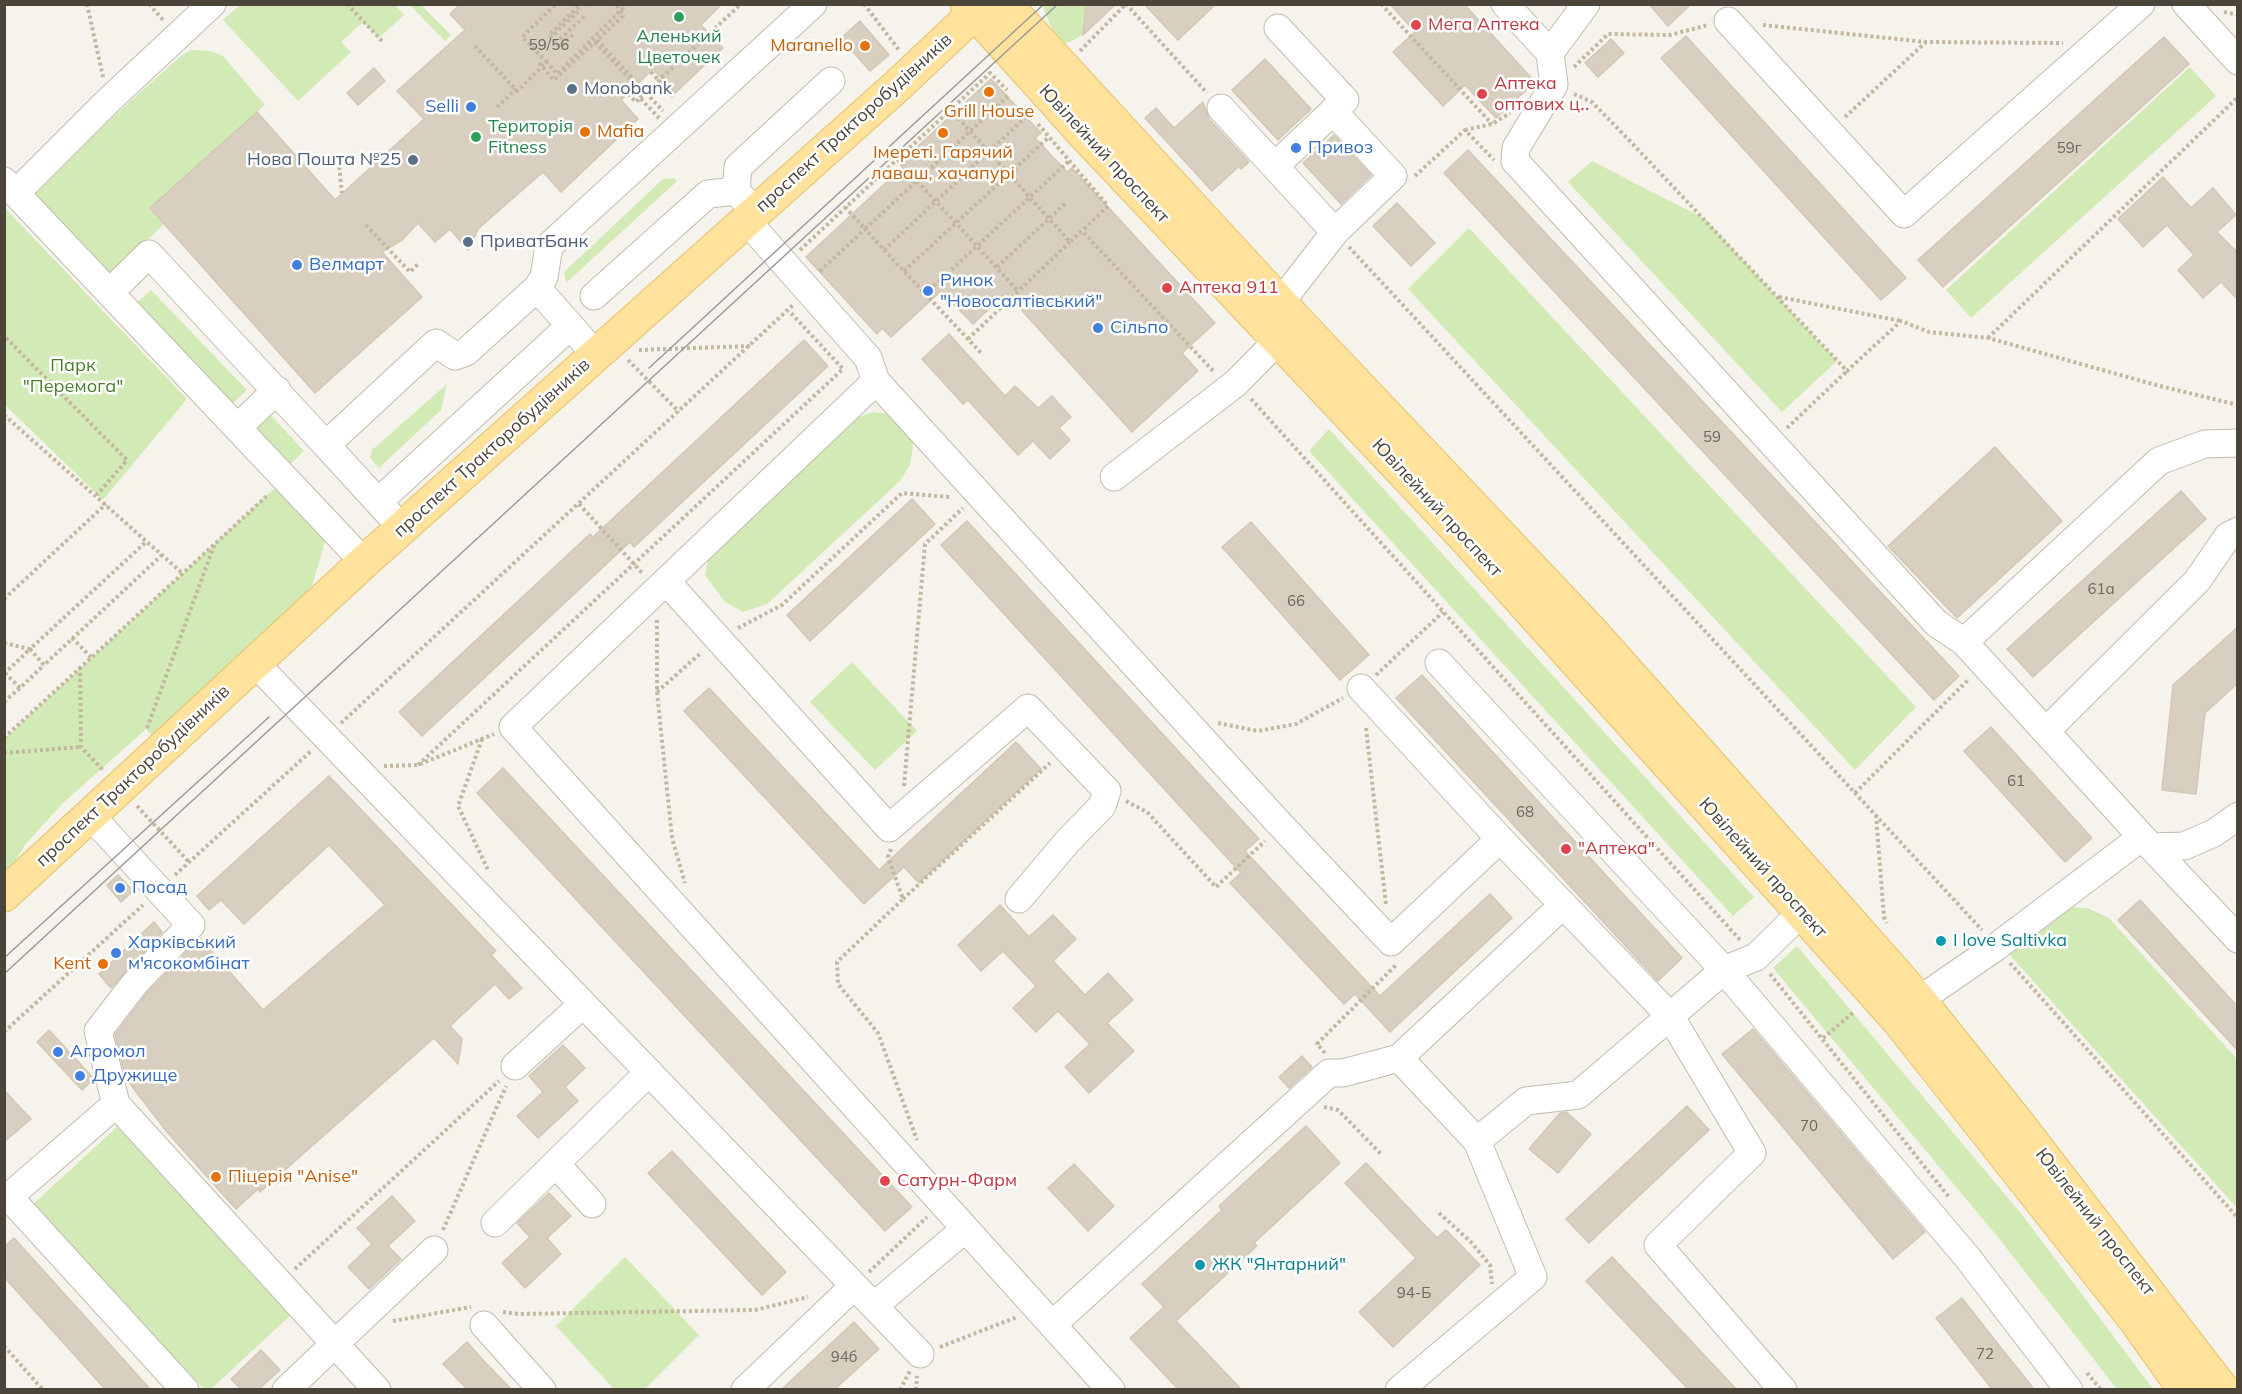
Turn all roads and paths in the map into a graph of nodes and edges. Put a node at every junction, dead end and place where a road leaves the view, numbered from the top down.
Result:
1 (87, 4) edge
2 (212, 4) edge
3 (347, 4) edge
4 (616, 4) edge
5 (627, 4) edge
6 (741, 4) edge
7 (813, 4) edge
8 (864, 4) edge
9 (1005, 4) edge
10 (1126, 4) edge
11 (1382, 4) edge
12 (1505, 4) edge
13 (1587, 4) edge
14 (2141, 4) edge
15 (2186, 4) edge
16 (553, 6) edge
17 (581, 8) edge
18 (975, 8) edge
19 (586, 15) dead end
20 (1728, 21) junction
21 (1278, 28) dead end
22 (554, 33) dead end
23 (573, 35) dead end
24 (560, 39) dead end
25 (594, 40) junction
26 (382, 41) dead end
27 (1926, 42) junction
28 (2097, 43) junction
29 (475, 46) dead end
30 (899, 50) dead end
31 (1550, 53) junction
32 (1073, 58) dead end
33 (2238, 61) edge
34 (547, 62) junction
35 (539, 63) dead end
36 (651, 72) dead end
37 (831, 81) dead end
38 (633, 82) dead end
39 (1554, 86) junction
40 (514, 90) junction
41 (628, 94) dead end
42 (1010, 94) junction
43 (674, 97) dead end
44 (2238, 97) edge
45 (640, 98) junction
46 (108, 101) junction
47 (1017, 101) dead end
48 (499, 104) dead end
49 (1024, 108) dead end
50 (1221, 108) joint
51 (950, 109) junction
52 (1333, 111) junction
53 (1029, 114) junction
54 (1492, 124) dead end
55 (969, 130) junction
56 (1829, 132) junction
57 (1049, 137) junction
58 (988, 153) junction
59 (338, 155) dead end
60 (897, 159) junction
61 (1069, 161) junction
62 (1497, 164) dead end
63 (1275, 166) junction
64 (1008, 174) junction
65 (1413, 178) dead end
66 (916, 180) junction
67 (10, 187) edge
68 (342, 193) dead end
69 (1029, 198) junction
70 (936, 201) junction
71 (1067, 202) dead end
72 (846, 207) junction
73 (746, 208) junction
74 (1049, 219) junction
75 (956, 223) junction
76 (366, 225) dead end
77 (865, 229) junction
78 (1082, 231) junction
79 (1335, 231) junction
80 (1070, 242) junction
81 (977, 245) junction
82 (884, 250) junction
83 (794, 255) dead end
84 (419, 263) dead end
85 (997, 267) junction
86 (904, 271) junction
87 (804, 285) junction
88 (537, 288) junction
89 (1018, 291) junction
90 (110, 292) junction
91 (926, 294) junction
92 (594, 296) dead end
93 (1778, 297) junction
94 (789, 311) junction
95 (1285, 321) junction
96 (1901, 321) junction
97 (570, 326) junction
98 (6, 338) edge
99 (1988, 338) junction
100 (968, 339) junction
101 (751, 346) junction
102 (637, 350) dead end
103 (983, 355) dead end
104 (611, 356) junction
105 (1847, 371) junction
106 (876, 381) junction
107 (1236, 383) junction
108 (277, 390) junction
109 (2238, 405) edge
110 (679, 412) junction
111 (5, 418) edge
112 (237, 428) junction
113 (2234, 439) edge
114 (1771, 443) junction
115 (326, 445) junction
116 (1114, 477) dead end
117 (285, 479) junction
118 (97, 495) junction
119 (960, 498) dead end
120 (378, 502) junction
121 (106, 504) junction
122 (579, 504) junction
123 (403, 528) junction
124 (2238, 531) edge
125 (147, 541) junction
126 (216, 541) junction
127 (162, 555) junction
128 (364, 562) junction
129 (633, 563) junction
130 (181, 572) junction
131 (662, 585) junction
132 (4, 599) edge
133 (1443, 612) junction
134 (72, 638) junction
135 (718, 638) junction
136 (1964, 642) junction
137 (4, 643) edge
138 (30, 649) junction
139 (91, 657) junction
140 (255, 663) junction
141 (1439, 663) dead end
142 (44, 665) junction
143 (80, 667) junction
144 (5, 673) edge
145 (1973, 675) dead end
146 (20, 688) junction
147 (1361, 688) junction
148 (657, 692) junction
149 (4, 702) edge
150 (1210, 721) dead end
151 (513, 727) junction
152 (146, 729) dead end
153 (2046, 731) junction
154 (326, 736) junction
155 (4, 738) edge
156 (482, 739) junction
157 (81, 747) junction
158 (1066, 748) junction
159 (4, 753) edge
160 (111, 761) dead end
161 (418, 765) junction
162 (357, 768) junction
163 (103, 770) junction
164 (108, 775) dead end
165 (1107, 791) junction
166 (1855, 793) junction
167 (1724, 803) junction
168 (136, 806) dead end
169 (1876, 815) junction
170 (91, 816) junction
171 (2238, 816) edge
172 (1500, 838) junction
173 (1267, 840) dead end
174 (2147, 842) junction
175 (189, 862) junction
176 (491, 877) dead end
177 (158, 890) junction
178 (688, 891) dead end
179 (4, 896) edge
180 (903, 899) dead end
181 (1019, 899) dead end
182 (1563, 905) junction
183 (1802, 912) junction
184 (1890, 927) dead end
185 (2238, 939) edge
186 (1391, 942) junction
187 (1996, 947) junction
188 (1756, 957) junction
189 (1724, 970) junction
190 (583, 1004) junction
191 (1908, 1010) junction
192 (1855, 1011) dead end
193 (1670, 1016) junction
194 (4, 1032) edge
195 (1823, 1038) junction
196 (1399, 1058) junction
197 (515, 1066) junction
198 (648, 1072) junction
199 (1343, 1073) junction
200 (116, 1104) junction
201 (1319, 1108) dead end
202 (1477, 1141) junction
203 (1382, 1155) dead end
204 (556, 1164) junction
205 (7, 1199) edge
206 (1952, 1201) dead end
207 (592, 1204) dead end
208 (1439, 1213) dead end
209 (2238, 1218) edge
210 (495, 1223) dead end
211 (965, 1229) junction
212 (434, 1251) joint
213 (279, 1283) junction
214 (854, 1286) junction
215 (1490, 1294) dead end
216 (810, 1296) dead end
217 (874, 1306) junction
218 (486, 1315) junction
219 (1044, 1317) junction
220 (344, 1337) junction
221 (4, 1346) edge
222 (920, 1354) joint
223 (2077, 1380) edge
224 (43, 1389) edge
225 (185, 1389) edge
226 (286, 1389) edge
227 (377, 1389) edge
228 (542, 1389) edge
229 (745, 1389) edge
230 (1111, 1389) edge
231 (1399, 1389) edge
232 (1782, 1389) edge
233 (2100, 1389) edge
234 (2185, 1389) edge
235 (2223, 1389) edge

1 - 46 path
2 - 46 street
3 - 26 path
4 - 25 path
5 - 25 path
6 - 45 path
7 - 88 street
8 - 30 path
9 - 95 main road, Ювілейний проспект
10 - 32 path
10 - 50 path
11 - 54 path
12 - 31 street
13 - 31 street
14 - 28 street
15 - 33 street
16 - 34 path
17 - 22 path
17 - 23 path
18 - 73 main road, проспект Тракторобудівників
18 - 95 main road, Ювілейний проспект
19 - 24 path
20 - 27 path
20 - 39 path
20 - 56 street
21 - 52 street
25 - 34 path
25 - 35 path
25 - 38 path
25 - 45 path
27 - 28 path
27 - 56 path
28 - 56 street
29 - 40 path
31 - 39 street
34 - 40 path
36 - 43 path
37 - 73 street
39 - 93 path
39 - 114 street
40 - 48 path
41 - 45 path
42 - 47 path
42 - 51 path
42 - 55 path
44 - 99 path
46 - 67 street
49 - 53 path
50 - 63 street
51 - 55 path
51 - 60 path
52 - 63 street
52 - 79 street
53 - 57 path
53 - 58 path
55 - 58 path
55 - 66 path
57 - 61 path
57 - 64 path
58 - 64 path
58 - 70 path
59 - 68 path
60 - 66 path
60 - 72 path
61 - 69 path
61 - 78 path
62 - 65 path
63 - 79 street
64 - 69 path
64 - 75 path
66 - 70 path
66 - 77 path
67 - 90 street
69 - 74 path
69 - 81 path
70 - 75 path
70 - 82 path
71 - 74 path
72 - 77 path
72 - 83 path
73 - 87 street
73 - 92 street
73 - 104 main road, проспект Тракторобудівників
74 - 80 path
74 - 85 path
75 - 81 path
75 - 86 path
76 - 84 path
77 - 82 path
77 - 87 path
78 - 80 path
78 - 107 path
79 - 95 street
79 - 166 path
80 - 89 path
81 - 85 path
81 - 91 path
82 - 86 path
85 - 89 path
86 - 91 path
87 - 94 path
87 - 106 street
88 - 97 street
88 - 115 street
89 - 100 path
90 - 108 street
90 - 112 street
91 - 100 path
93 - 96 path
93 - 105 path
94 - 101 path
94 - 129 path
95 - 107 street
95 - 167 main road, Ювілейний проспект
96 - 99 path
96 - 105 path
97 - 104 street
97 - 120 street
98 - 118 path
99 - 109 path
100 - 103 path
101 - 102 path
101 - 110 path
104 - 110 path
104 - 123 main road, проспект Тракторобудівників
105 - 114 path
106 - 131 street
106 - 186 street
107 - 116 street
107 - 133 path
108 - 112 street
108 - 115 street
110 - 122 path
111 - 118 path
112 - 117 street
113 - 136 street
114 - 136 street
115 - 120 street
117 - 126 path
117 - 128 street
118 - 121 path
119 - 135 path
120 - 123 street
121 - 125 path
121 - 132 path
122 - 129 path
122 - 154 path
123 - 128 main road, проспект Тракторобудівників
124 - 153 street
125 - 127 path
125 - 138 path
126 - 130 path
126 - 152 path
127 - 130 path
127 - 134 path
128 - 140 main road, проспект Тракторобудівників
129 - 131 path
129 - 161 path
130 - 139 path
131 - 135 street
131 - 148 path
131 - 151 street
133 - 147 path
133 - 188 path
134 - 139 path
134 - 142 path
135 - 148 path
135 - 158 street
136 - 153 street
137 - 138 path
138 - 142 path
138 - 144 path
139 - 143 path
140 - 154 street
140 - 170 main road, проспект Тракторобудівників
141 - 189 street
142 - 146 path
143 - 155 path
143 - 157 path
144 - 146 path
145 - 166 path
146 - 149 path
147 - 150 path
147 - 172 street
147 - 186 path
148 - 178 path
151 - 156 path
151 - 211 street
153 - 174 street
154 - 162 street
154 - 175 path
156 - 161 path
156 - 176 path
157 - 159 path
157 - 163 path
158 - 165 street
158 - 180 path
160 - 163 path
161 - 162 path
162 - 190 street
163 - 164 path
165 - 173 path
165 - 181 street
166 - 169 path
167 - 183 main road, Ювілейний проспект
167 - 191 main road, Ювілейний проспект
168 - 175 path
169 - 184 path
169 - 187 path
170 - 177 street
170 - 179 main road, проспект Тракторобудівників
171 - 174 street
172 - 182 street
172 - 186 street
174 - 185 street
174 - 187 street
175 - 177 path
177 - 194 path
177 - 200 street
182 - 193 street
182 - 196 street
183 - 188 street
183 - 191 main road, Ювілейний проспект
186 - 199 path
187 - 191 street
187 - 209 path
188 - 189 street
188 - 195 path
189 - 193 street
189 - 223 street
190 - 197 street
190 - 198 street
191 - 234 main road, Ювілейний проспект
191 - 235 main road, Ювілейний проспект
192 - 195 path
193 - 202 street
193 - 232 street
195 - 206 path
196 - 199 street
196 - 202 street
197 - 212 path
197 - 213 path
198 - 204 street
198 - 214 street
199 - 219 street
200 - 205 street
200 - 213 street
201 - 203 path
202 - 231 street
204 - 207 street
204 - 210 street
205 - 225 street
208 - 215 path
211 - 217 street
211 - 219 street
212 - 220 street
213 - 220 street
214 - 217 street
214 - 229 street
216 - 218 path
217 - 222 street
218 - 220 path
218 - 228 street
219 - 222 path
219 - 230 street
220 - 226 street
220 - 227 street
221 - 224 path
223 - 233 path

